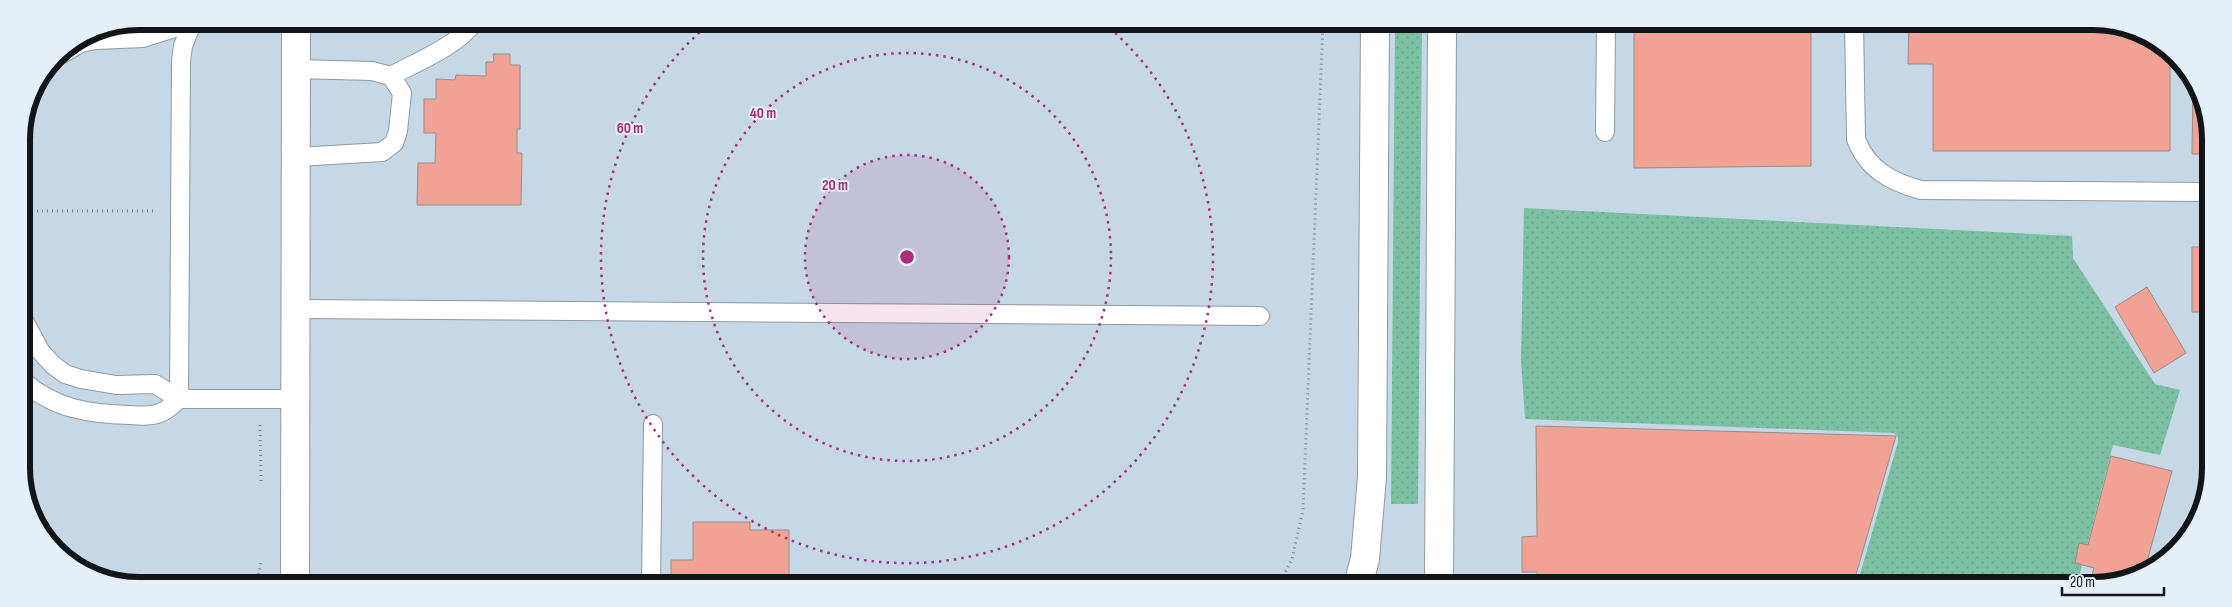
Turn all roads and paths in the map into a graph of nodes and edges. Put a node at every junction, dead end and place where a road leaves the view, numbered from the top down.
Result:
1 (167, 30) edge
2 (190, 30) edge
3 (296, 30) edge
4 (468, 30) edge
5 (1323, 30) edge
6 (1375, 30) edge
7 (1442, 30) edge
8 (1606, 30) edge
9 (1854, 30) edge
10 (91, 41) edge
11 (296, 69) junction
12 (391, 76) junction
13 (1605, 132) dead end
14 (297, 157) junction
15 (2202, 192) edge
16 (180, 210) junction
17 (30, 211) edge
18 (296, 310) junction
19 (1260, 316) dead end
20 (30, 332) edge
21 (30, 386) edge
22 (179, 398) junction
23 (296, 399) junction
24 (260, 400) junction
25 (653, 424) dead end
26 (261, 488) dead end
27 (262, 556) dead end
28 (258, 577) edge
29 (295, 577) edge
30 (651, 577) edge
31 (1283, 577) edge
32 (1360, 577) edge
33 (1438, 577) edge

1 - 10 lane
2 - 16 lane
3 - 11 street
4 - 12 lane
5 - 31 path
6 - 32 street
7 - 33 street
8 - 13 lane
9 - 15 lane
11 - 12 lane
11 - 14 street
12 - 14 lane
14 - 18 street
16 - 17 path
16 - 22 lane
18 - 19 lane
18 - 23 street
20 - 22 lane
21 - 22 lane
22 - 24 lane
23 - 24 lane
23 - 29 street
24 - 26 path
25 - 30 lane
27 - 28 path

